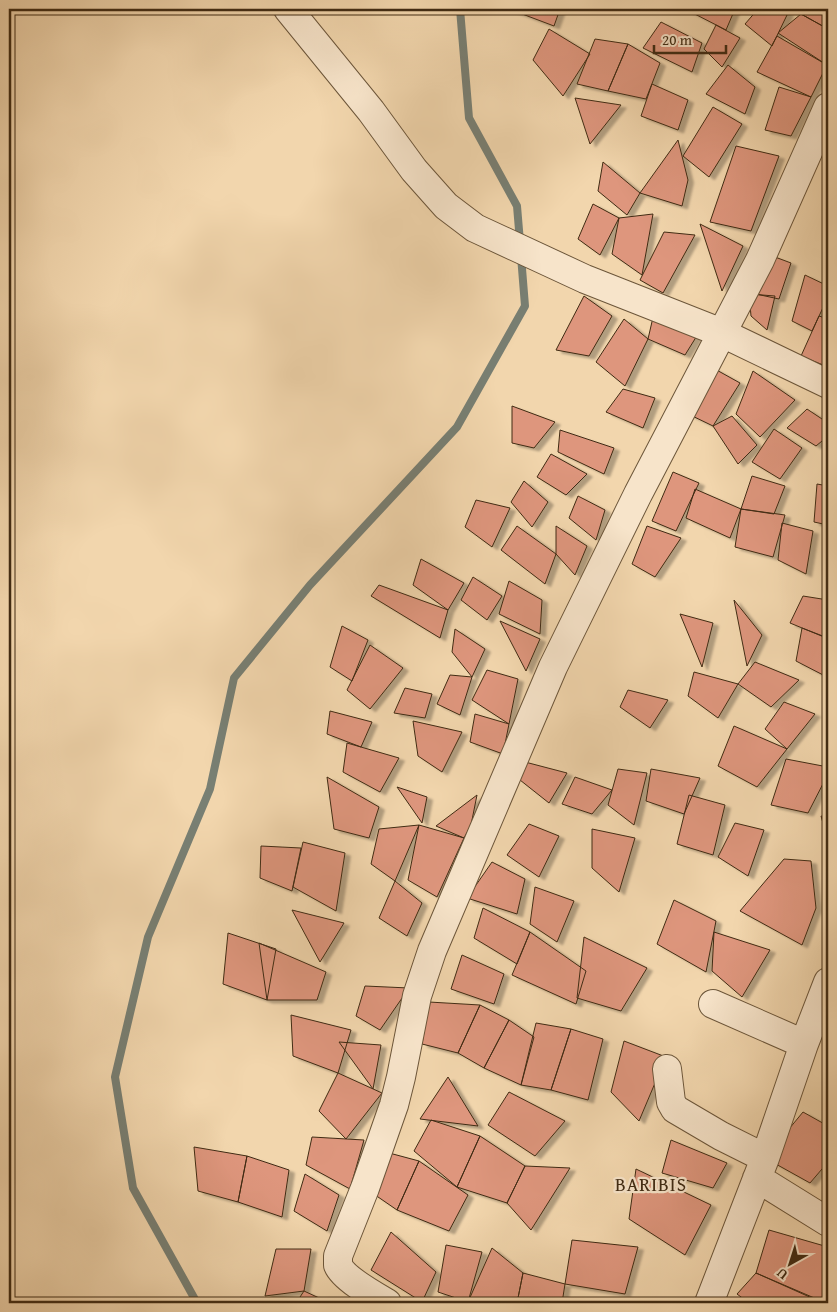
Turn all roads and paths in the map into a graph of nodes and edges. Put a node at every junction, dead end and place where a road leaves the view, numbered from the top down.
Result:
1 (288, 9) edge
2 (828, 107) edge
3 (722, 333) junction
4 (828, 384) edge
5 (828, 982) edge
6 (713, 1004) dead end
7 (804, 1044) junction
8 (667, 1069) dead end
9 (761, 1168) junction
10 (828, 1222) edge
11 (387, 1303) edge
12 (709, 1303) edge

1 - 3 street
2 - 3 street
3 - 4 street
3 - 11 street
5 - 7 street
6 - 7 street
7 - 9 street
8 - 9 street
9 - 10 street
9 - 12 street

